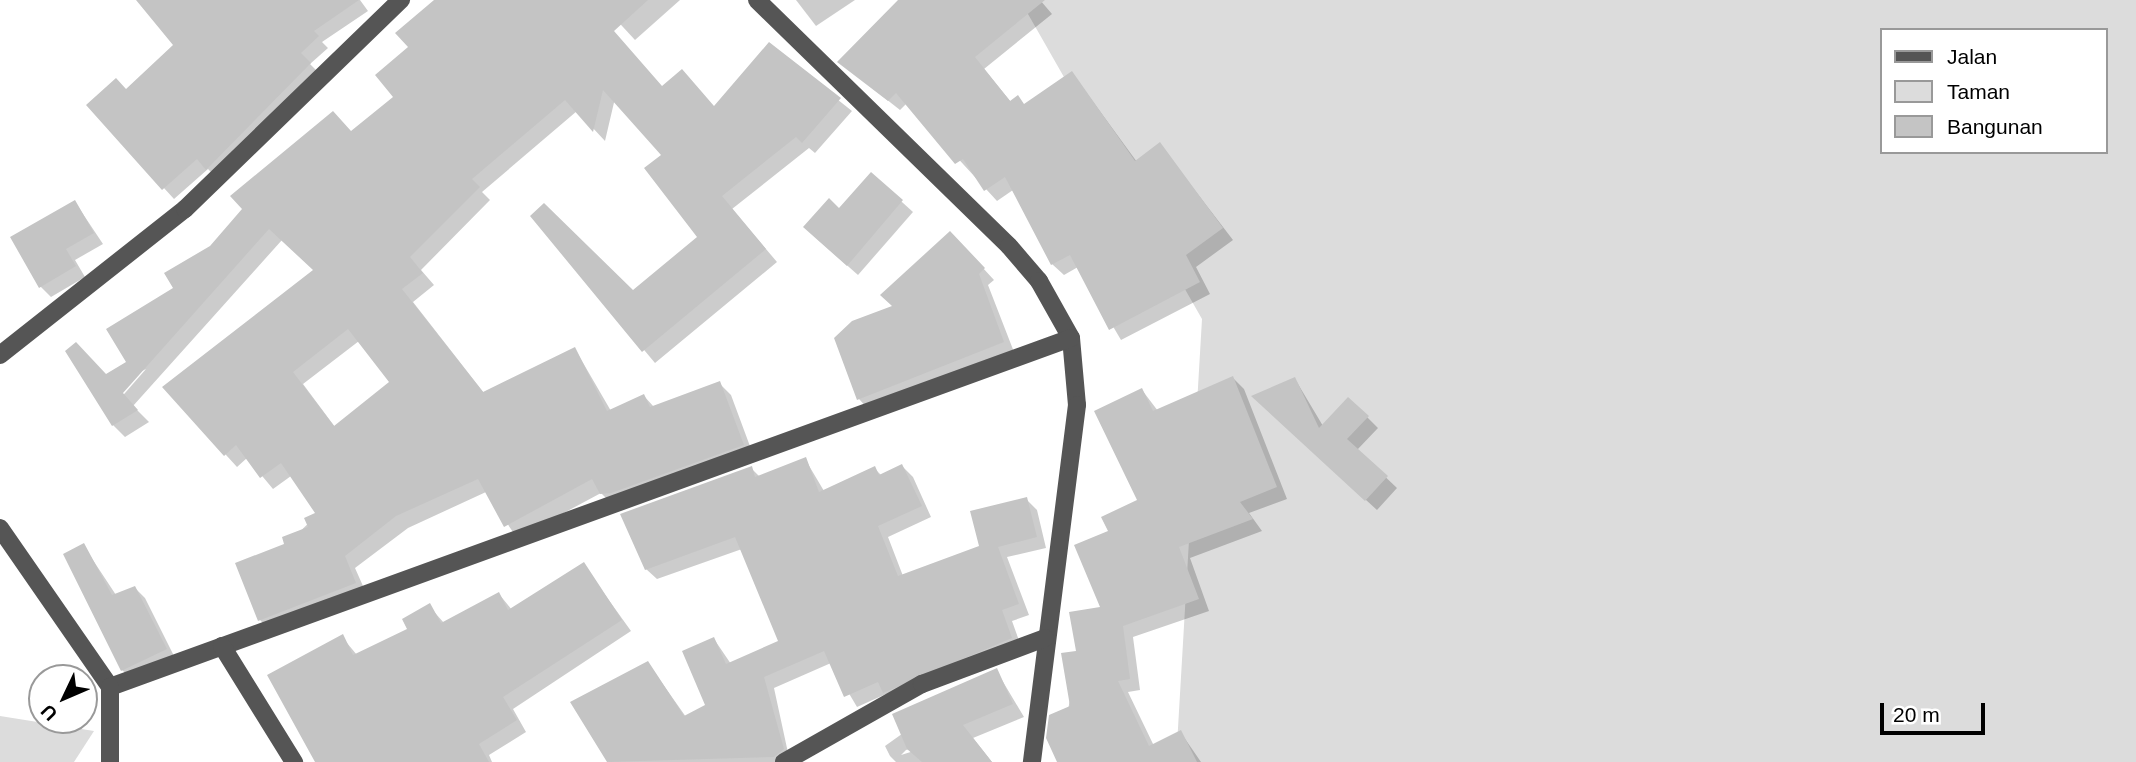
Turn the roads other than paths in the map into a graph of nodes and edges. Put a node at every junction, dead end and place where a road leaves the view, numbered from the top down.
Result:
1 (401, 0) edge
2 (757, 0) edge
3 (1071, 338) junction
4 (0, 355) edge
5 (0, 528) edge
6 (1045, 638) junction
7 (222, 646) junction
8 (110, 687) junction
9 (110, 762) edge
10 (294, 762) edge
11 (784, 762) edge
12 (1032, 762) edge

1 - 4 street
2 - 3 street
3 - 6 street
3 - 7 street
5 - 8 street
6 - 11 street
6 - 12 street
7 - 8 street
7 - 10 street
8 - 9 street

